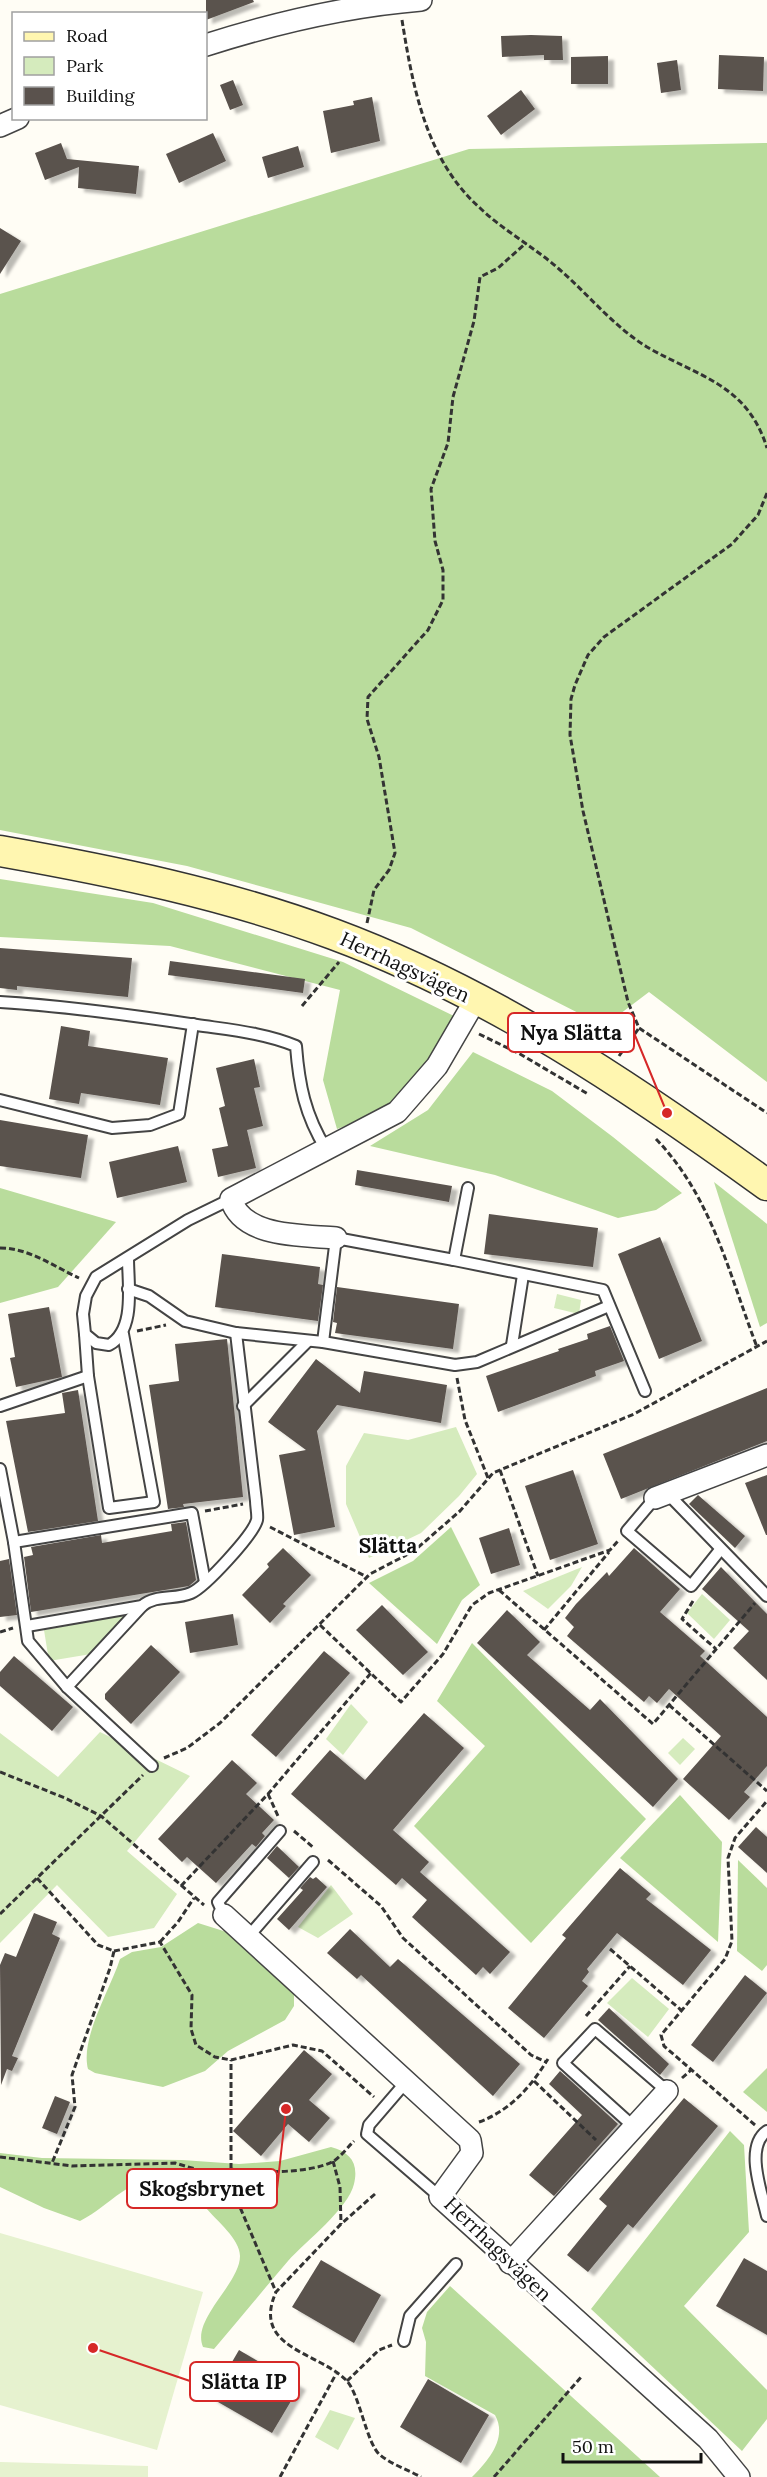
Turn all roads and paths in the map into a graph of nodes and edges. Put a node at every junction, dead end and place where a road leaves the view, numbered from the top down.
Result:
1 (420, 0) edge
2 (399, 2) junction
3 (207, 45) edge
4 (526, 243) junction
5 (767, 448) edge
6 (767, 493) edge
7 (0, 851) edge
8 (356, 943) junction
9 (476, 999) junction
10 (0, 1002) edge
11 (302, 1006) dead end
12 (193, 1024) junction
13 (460, 1026) junction
14 (639, 1028) junction
15 (599, 1084) junction
16 (0, 1100) edge
17 (767, 1113) edge
18 (652, 1134) dead end
19 (326, 1149) junction
20 (767, 1185) edge
21 (468, 1188) dead end
22 (231, 1199) junction
23 (336, 1238) junction
24 (0, 1248) edge
25 (128, 1258) junction
26 (454, 1260) junction
27 (523, 1275) junction
28 (92, 1284) junction
29 (128, 1289) junction
30 (609, 1306) junction
31 (185, 1321) junction
32 (236, 1333) junction
33 (85, 1334) junction
34 (123, 1334) junction
35 (308, 1341) junction
36 (767, 1341) edge
37 (323, 1342) junction
38 (512, 1345) junction
39 (757, 1347) junction
40 (455, 1365) junction
41 (88, 1376) junction
42 (645, 1391) dead end
43 (0, 1406) edge
44 (243, 1406) junction
45 (767, 1455) edge
46 (0, 1469) edge
47 (500, 1470) junction
48 (488, 1478) junction
49 (661, 1496) junction
50 (256, 1501) junction
51 (192, 1514) junction
52 (257, 1520) junction
53 (627, 1531) junction
54 (14, 1542) junction
55 (720, 1550) junction
56 (610, 1551) junction
57 (538, 1576) junction
58 (367, 1577) junction
59 (205, 1582) junction
60 (691, 1586) junction
61 (499, 1590) junction
62 (765, 1594) edge
63 (142, 1606) junction
64 (320, 1625) junction
65 (27, 1626) junction
66 (543, 1630) junction
67 (716, 1649) junction
68 (371, 1673) junction
69 (67, 1687) junction
70 (669, 1705) junction
71 (152, 1767) junction
72 (0, 1772) edge
73 (767, 1791) edge
74 (268, 1794) junction
75 (767, 1801) edge
76 (101, 1816) junction
77 (280, 1818) dead end
78 (280, 1830) dead end
79 (294, 1831) dead end
80 (313, 1862) dead end
81 (37, 1878) junction
82 (181, 1886) junction
83 (194, 1898) junction
84 (0, 1914) edge
85 (224, 1915) junction
86 (248, 1937) junction
87 (160, 1942) junction
88 (610, 1948) dead end
89 (114, 1951) junction
90 (630, 1966) junction
91 (681, 2010) junction
92 (584, 2019) dead end
93 (553, 2053) dead end
94 (231, 2060) junction
95 (546, 2062) junction
96 (534, 2081) junction
97 (406, 2082) junction
98 (667, 2091) joint
99 (384, 2106) junction
100 (634, 2127) junction
101 (458, 2129) junction
102 (367, 2130) junction
103 (765, 2132) edge
104 (610, 2154) junction
105 (0, 2157) edge
106 (333, 2161) junction
107 (52, 2163) junction
108 (231, 2169) junction
109 (222, 2177) junction
110 (375, 2194) dead end
111 (440, 2197) junction
112 (767, 2216) edge
113 (341, 2224) junction
114 (510, 2263) junction
115 (456, 2264) dead end
116 (276, 2292) junction
117 (404, 2341) joint
118 (336, 2374) junction
119 (582, 2376) dead end
120 (347, 2381) junction
121 (280, 2477) edge
122 (421, 2477) edge
123 (494, 2477) edge
124 (739, 2477) edge

1 - 2 street
2 - 3 street
2 - 4 path
4 - 5 path
4 - 8 path
6 - 14 path
7 - 8 street, Herrhagsvägen
8 - 9 street, Herrhagsvägen
8 - 11 path
9 - 13 street
9 - 15 street, Herrhagsvägen
10 - 12 lane
12 - 16 lane
12 - 19 lane
13 - 15 path
13 - 19 street
14 - 15 path
14 - 17 path
15 - 20 street, Herrhagsvägen
18 - 39 path
19 - 22 street
21 - 26 lane
22 - 23 street
22 - 25 lane
23 - 26 lane
23 - 37 lane
24 - 28 path
25 - 28 lane
25 - 29 lane
26 - 27 lane
27 - 30 lane
27 - 38 lane
28 - 33 lane
29 - 31 lane
29 - 34 lane
30 - 38 lane
30 - 42 lane
31 - 32 lane
31 - 34 path
32 - 35 lane
32 - 44 lane
33 - 34 lane
33 - 41 lane
34 - 41 lane
35 - 37 lane
35 - 44 lane
36 - 39 path
37 - 40 lane
38 - 40 lane
39 - 47 path
40 - 48 path
41 - 43 lane
44 - 50 lane
45 - 49 street
46 - 54 lane
47 - 48 path
47 - 57 path
48 - 58 path
49 - 53 lane
49 - 55 lane
50 - 51 path
50 - 52 lane
51 - 54 lane
51 - 59 lane
52 - 58 path
52 - 59 lane
53 - 56 path
53 - 60 lane
54 - 65 lane
55 - 60 lane
55 - 62 lane
56 - 57 path
56 - 66 path
57 - 61 path
58 - 64 path
59 - 63 lane
60 - 67 path
61 - 66 path
61 - 68 path
62 - 67 path
63 - 65 lane
63 - 69 lane
64 - 68 path
64 - 71 path
65 - 69 lane
66 - 70 path
67 - 70 path
68 - 74 path
69 - 71 lane
70 - 73 path
71 - 76 path
72 - 76 path
74 - 77 path
74 - 82 path
75 - 91 path
76 - 81 path
76 - 82 path
78 - 85 lane
79 - 95 path
80 - 86 lane
81 - 84 path
81 - 89 path
82 - 83 path
83 - 85 path
83 - 87 path
85 - 86 street, Herrhagsvägen
86 - 97 street, Herrhagsvägen
87 - 89 path
87 - 94 path
88 - 90 path
89 - 107 path
90 - 91 path
90 - 92 path
91 - 103 path
93 - 95 path
94 - 99 path
94 - 108 path
95 - 96 path
96 - 101 path
96 - 104 path
97 - 99 lane
97 - 101 street, Herrhagsvägen
98 - 100 street
98 - 100 lane
99 - 102 lane
100 - 104 street
101 - 111 street, Herrhagsvägen
102 - 106 path
102 - 111 lane
103 - 112 lane
104 - 114 street
105 - 107 path
106 - 108 path
106 - 113 path
107 - 109 path
108 - 109 path
109 - 116 path
110 - 113 path
111 - 114 street, Herrhagsvägen
113 - 116 path
114 - 124 street, Herrhagsvägen
115 - 117 lane
116 - 118 path
117 - 120 path
118 - 120 path
118 - 121 path
119 - 123 path
120 - 122 path

